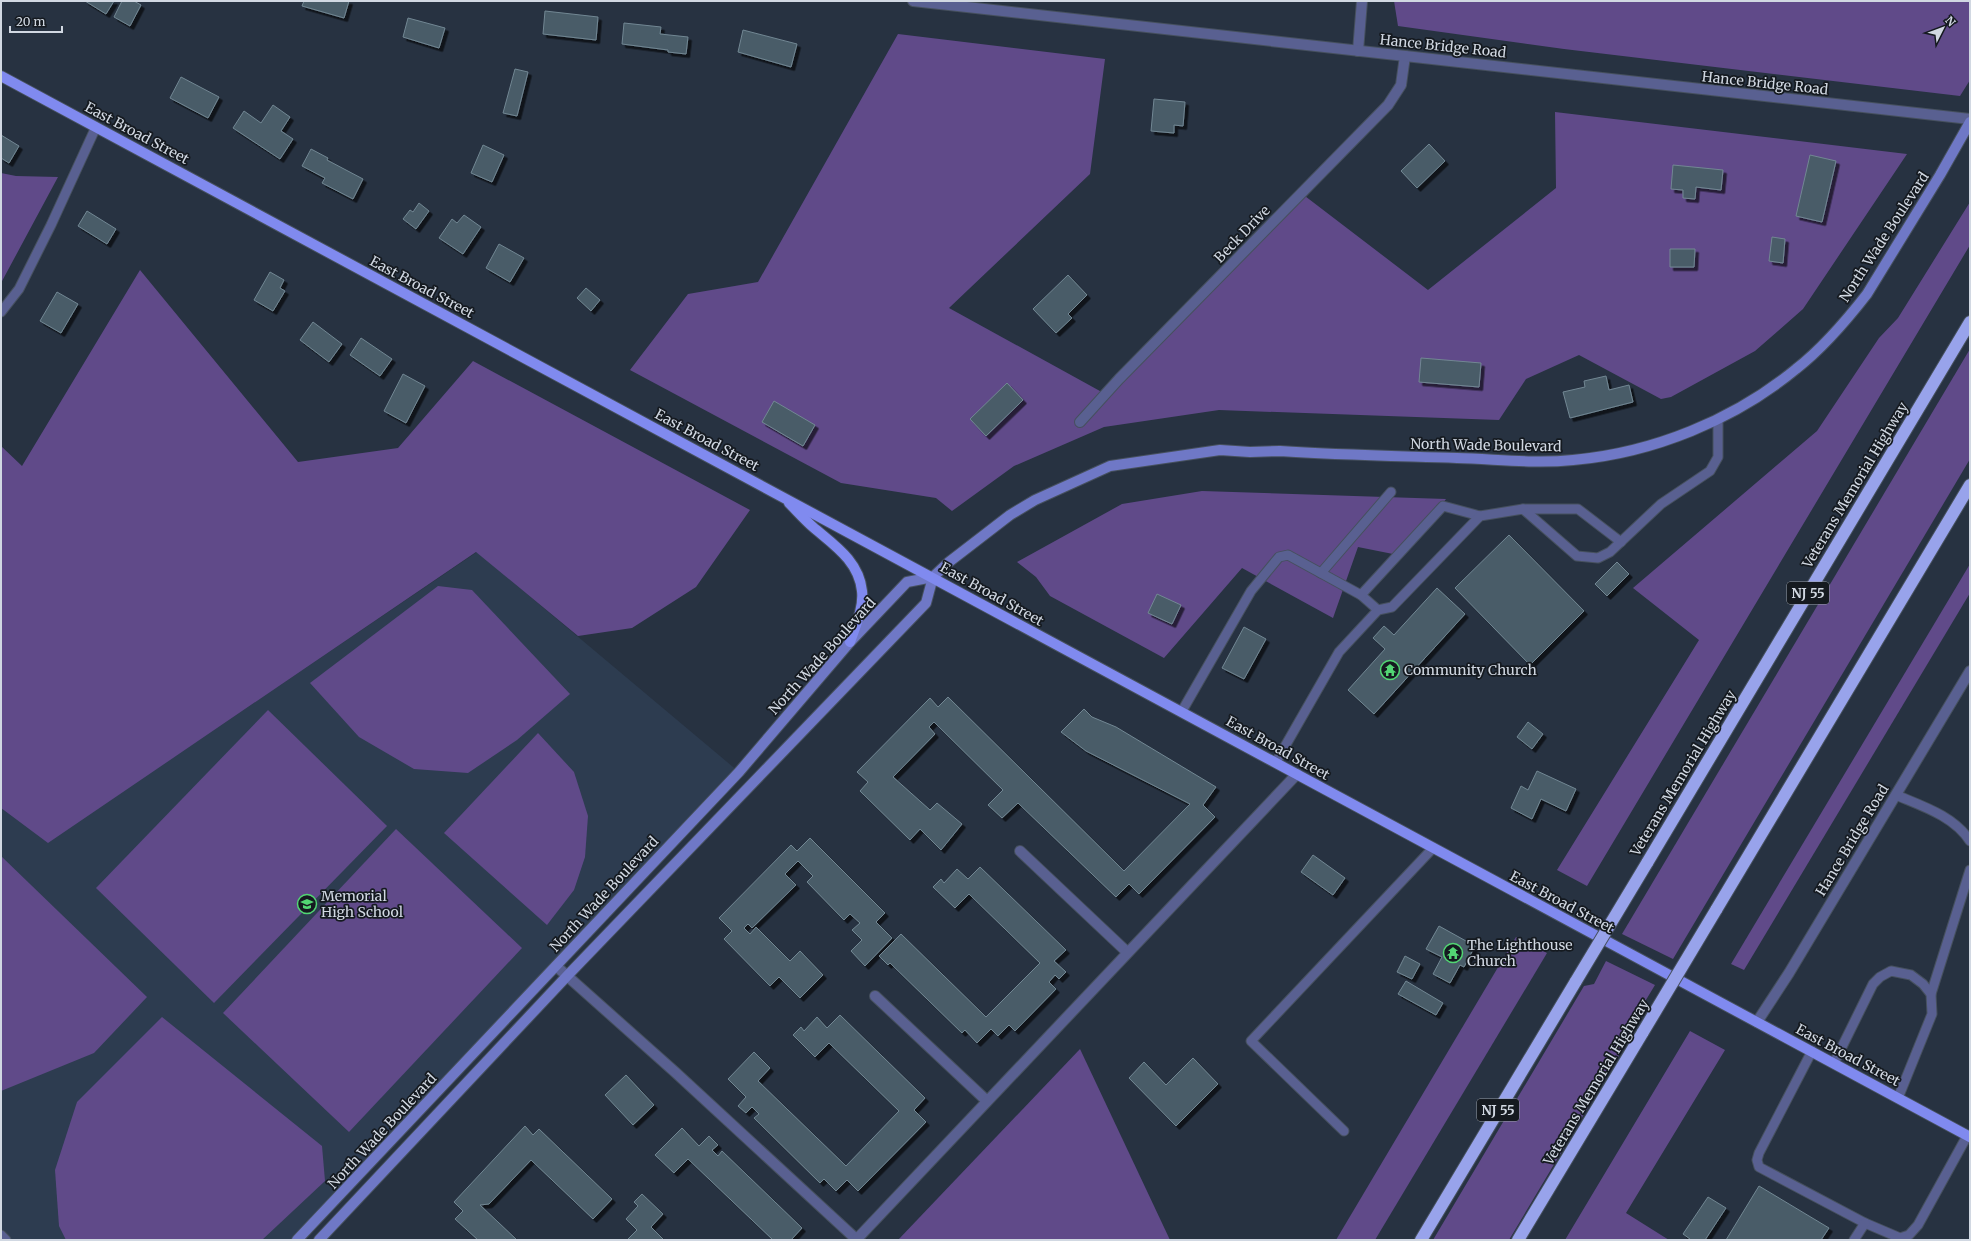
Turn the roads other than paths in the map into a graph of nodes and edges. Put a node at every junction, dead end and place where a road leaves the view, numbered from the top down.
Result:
1 (913, 1) edge
2 (1362, 1) edge
3 (1358, 51) junction
4 (1405, 56) junction
5 (1, 76) edge
6 (1970, 121) edge
7 (96, 127) junction
8 (1, 312) edge
9 (1970, 322) edge
10 (1718, 418) junction
11 (1080, 422) dead end
12 (1970, 485) edge
13 (1391, 492) dead end
14 (780, 495) junction
15 (1523, 509) junction
16 (1480, 516) junction
17 (1621, 542) junction
18 (1321, 573) junction
19 (933, 577) junction
20 (1361, 595) junction
21 (1378, 610) junction
22 (850, 642) junction
23 (1970, 671) edge
24 (1182, 711) junction
25 (1276, 762) junction
26 (1297, 774) junction
27 (1896, 795) junction
28 (1970, 840) edge
29 (1433, 848) junction
30 (1020, 851) dead end
31 (1970, 870) edge
32 (1127, 952) junction
33 (556, 966) junction
34 (567, 976) junction
35 (1931, 994) junction
36 (875, 996) dead end
37 (1757, 1022) junction
38 (1812, 1051) junction
39 (1834, 1063) junction
40 (1898, 1098) junction
41 (987, 1101) junction
42 (1344, 1131) dead end
43 (1969, 1136) edge
44 (1865, 1223) junction
45 (1, 1235) edge
46 (6, 1240) edge
47 (297, 1240) edge
48 (319, 1240) edge
49 (856, 1240) edge
50 (1421, 1240) edge
51 (1518, 1240) edge
52 (1854, 1240) edge

1 - 3 street, Hance Bridge Road
2 - 3 street
3 - 4 street, Hance Bridge Road
4 - 6 street, Hance Bridge Road
4 - 11 street, Beck Drive
5 - 7 main road, East Broad Street
6 - 10 main road, North Wade Boulevard
7 - 8 lane
7 - 14 main road, East Broad Street
9 - 50 highway, Veterans Memorial Highway / NJ 55, bridge
10 - 17 lane
10 - 19 main road, North Wade Boulevard
12 - 51 highway, Veterans Memorial Highway, bridge
13 - 18 lane
14 - 19 main road, East Broad Street
14 - 22 main road
15 - 16 lane
15 - 17 lane
15 - 17 lane
16 - 20 lane
16 - 21 lane
18 - 20 lane
18 - 24 lane
19 - 22 main road, North Wade Boulevard
19 - 24 main road, East Broad Street
19 - 34 main road, North Wade Boulevard
20 - 21 lane
21 - 25 lane
22 - 33 main road, North Wade Boulevard
23 - 27 street, Hance Bridge Road
24 - 25 main road, East Broad Street
25 - 26 main road, East Broad Street
26 - 29 main road, East Broad Street
26 - 32 street
27 - 28 lane
27 - 37 street, Hance Bridge Road
29 - 37 main road, East Broad Street
29 - 42 lane
30 - 32 street
31 - 35 lane
32 - 41 street
33 - 34 street
33 - 47 main road, North Wade Boulevard
34 - 48 main road, North Wade Boulevard
34 - 49 street
35 - 39 lane
35 - 40 lane
36 - 41 street
37 - 38 main road, East Broad Street
38 - 39 main road, East Broad Street
38 - 44 lane
39 - 40 main road, East Broad Street
40 - 43 main road, East Broad Street
41 - 49 street
43 - 44 lane
44 - 52 lane
45 - 46 lane

